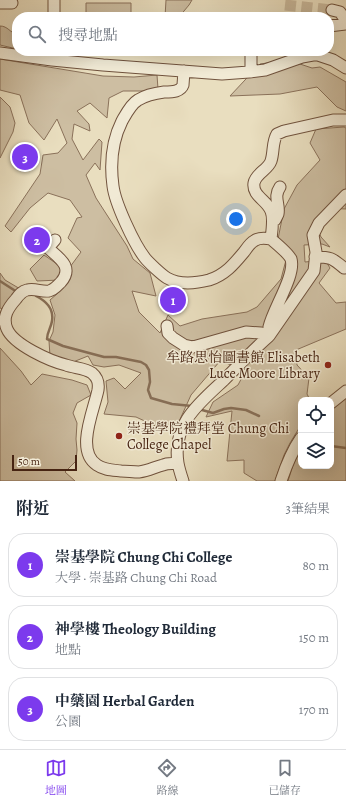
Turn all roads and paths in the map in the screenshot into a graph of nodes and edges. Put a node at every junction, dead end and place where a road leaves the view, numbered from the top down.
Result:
1 (54, 0) edge
2 (0, 3) edge
3 (12, 3) dead end
4 (332, 10) tunnel mouth
5 (54, 12) edge
6 (346, 21) edge
7 (346, 24) edge
8 (334, 25) edge
9 (0, 52) edge
10 (12, 53) edge
11 (61, 56) edge
12 (251, 56) edge
13 (308, 56) edge
14 (320, 56) edge
15 (346, 68) edge
16 (184, 71) junction
17 (251, 72) junction
18 (345, 119) edge
19 (280, 187) dead end
20 (346, 195) edge
21 (272, 233) junction
22 (55, 240) dead end
23 (315, 257) junction
24 (344, 268) dead end
25 (167, 326) dead end
26 (270, 336) junction
27 (346, 391) edge
28 (334, 401) edge
29 (298, 444) edge
30 (178, 463) junction
31 (183, 481) edge
32 (281, 481) edge

1 - 5 street
2 - 3 street
4 - 6 street
7 - 8 street
9 - 10 street
11 - 16 street
12 - 17 street
13 - 17 street
14 - 15 street
16 - 17 street
16 - 21 street
18 - 21 street
19 - 21 street
20 - 23 street
21 - 26 street
22 - 30 street
23 - 24 street
23 - 26 street
25 - 26 street
26 - 30 street
27 - 28 street
29 - 32 street
30 - 31 street

